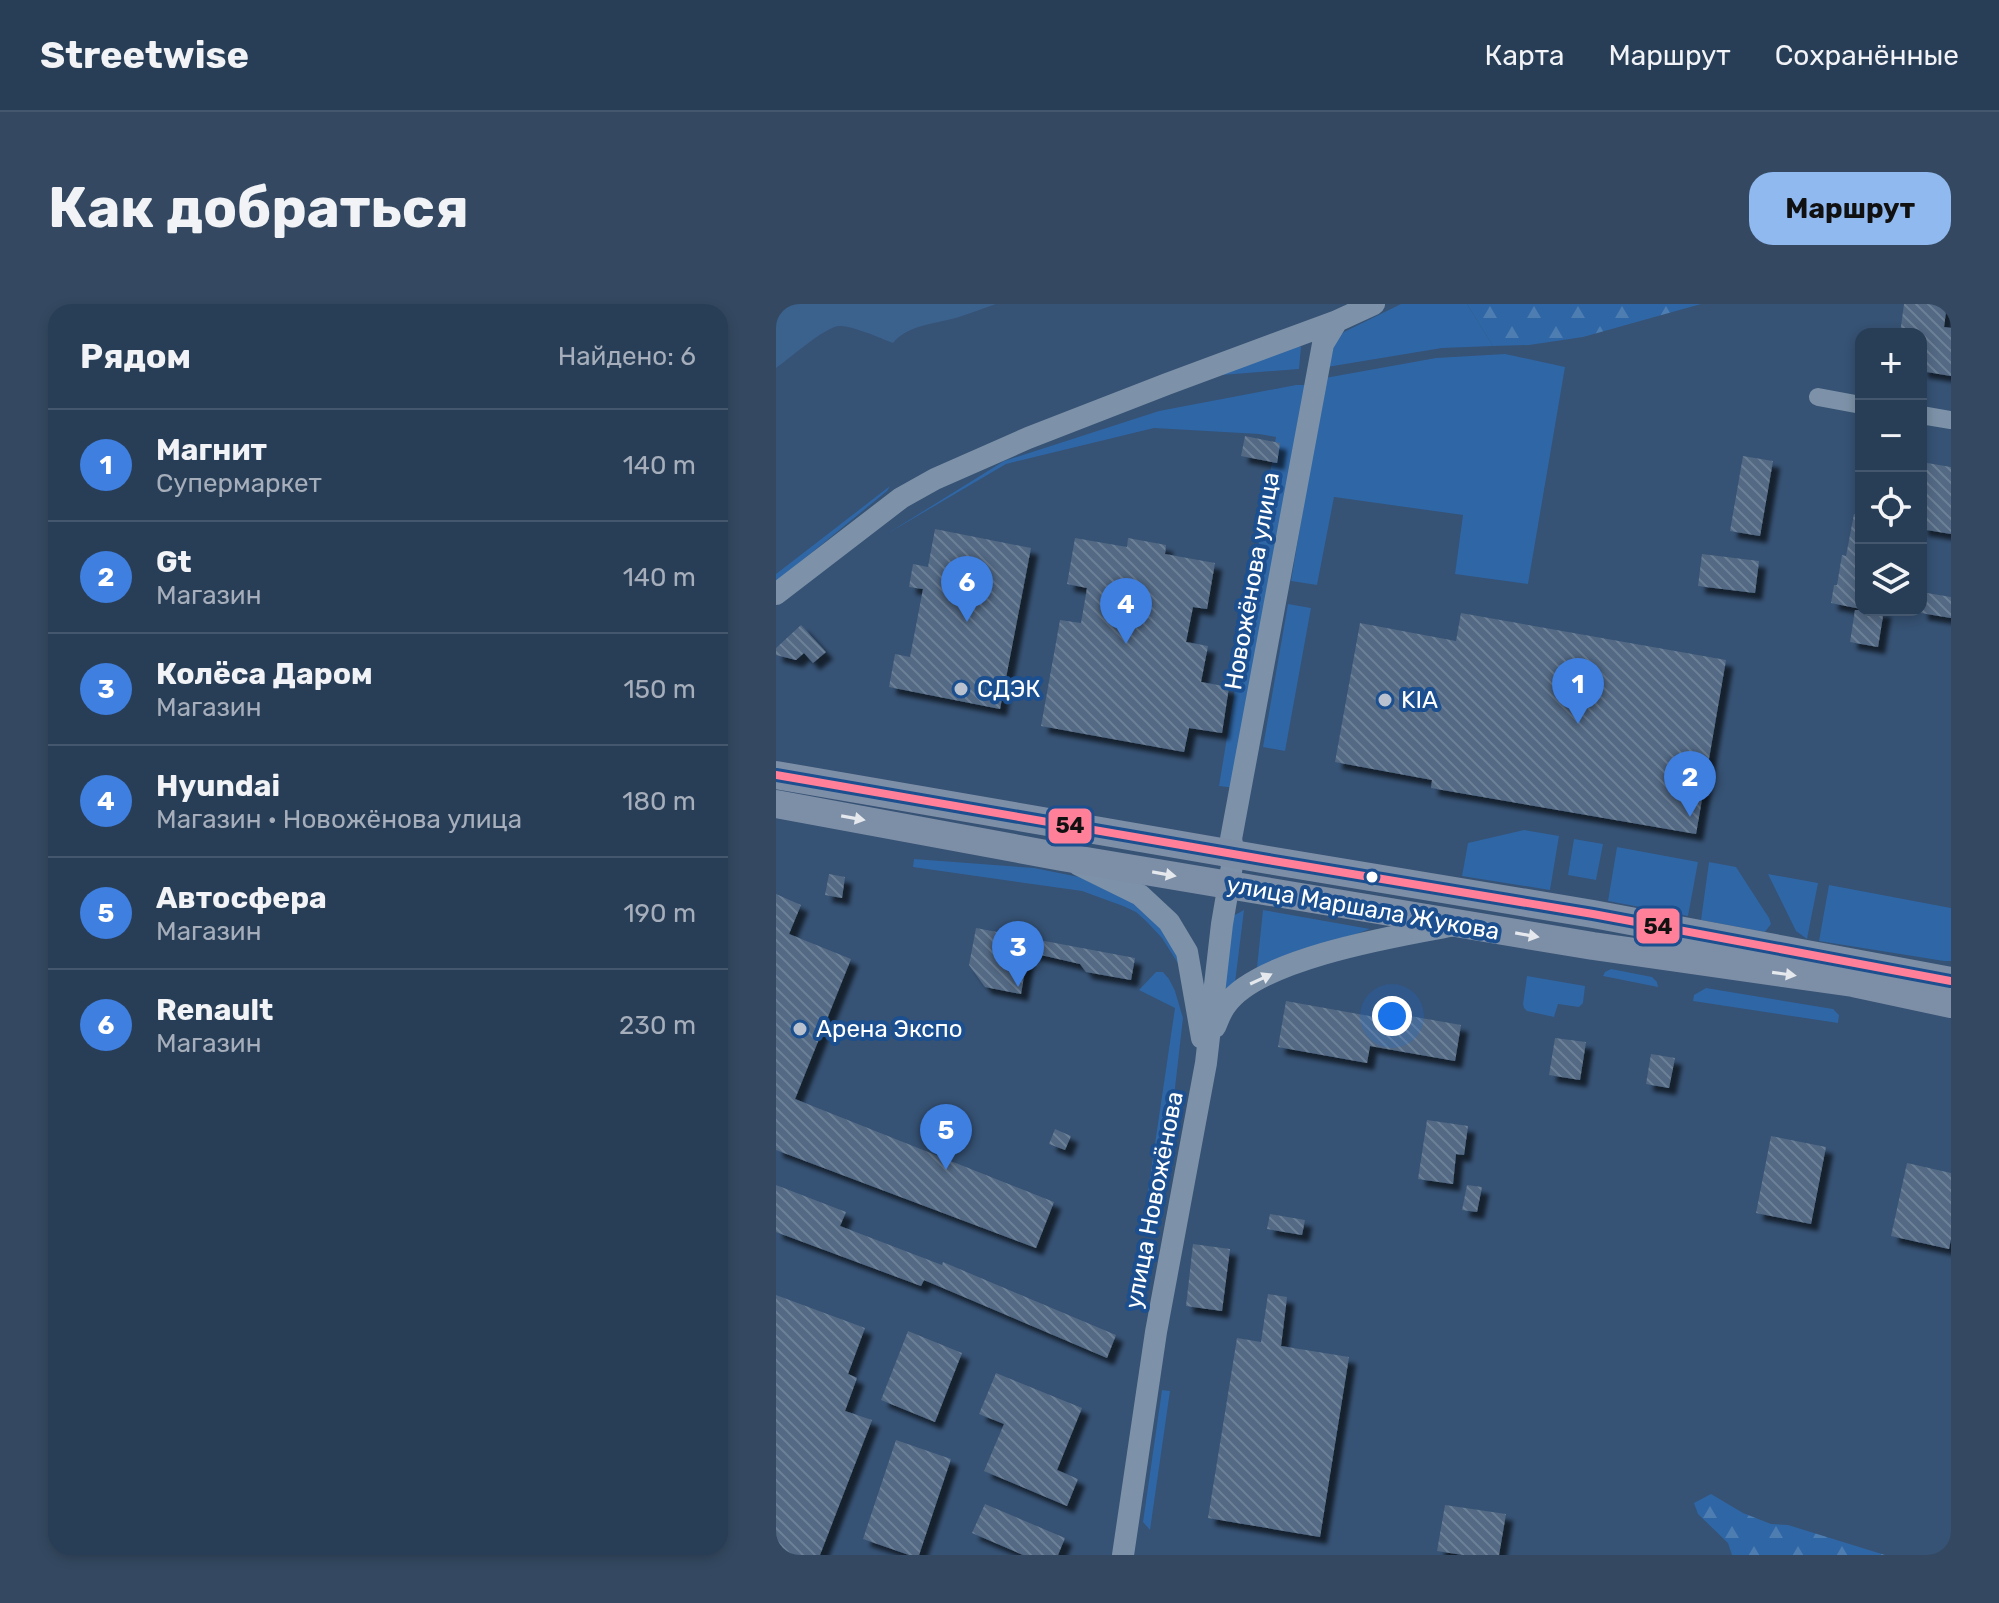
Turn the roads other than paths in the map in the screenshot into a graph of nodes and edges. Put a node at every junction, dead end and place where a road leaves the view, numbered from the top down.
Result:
1 (1374, 304) edge
2 (1337, 321) junction
3 (1818, 397) dead end
4 (1855, 404) edge
5 (1927, 416) edge
6 (1951, 420) edge
7 (776, 594) edge
8 (776, 775) edge
9 (776, 804) edge
10 (1234, 854) junction
11 (1062, 857) junction
12 (1229, 885) junction
13 (1462, 924) junction
14 (1951, 981) edge
15 (1951, 1004) edge
16 (1206, 1063) junction
17 (1123, 1555) edge

1 - 2 street
2 - 7 street
2 - 10 street, Новожёнова улица
3 - 4 street
5 - 6 street
8 - 10 main road, улица Маршала Жукова
9 -> 11 main road, улица Маршала Жукова
10 - 12 street, улица Новожёнова
10 - 14 main road, улица Маршала Жукова
11 -> 12 main road, улица Маршала Жукова
11 - 16 street
12 - 13 main road, улица Маршала Жукова
12 - 16 street, улица Новожёнова
13 -> 15 main road, улица Маршала Жукова
16 -> 13 street
16 - 17 street, улица Новожёнова

